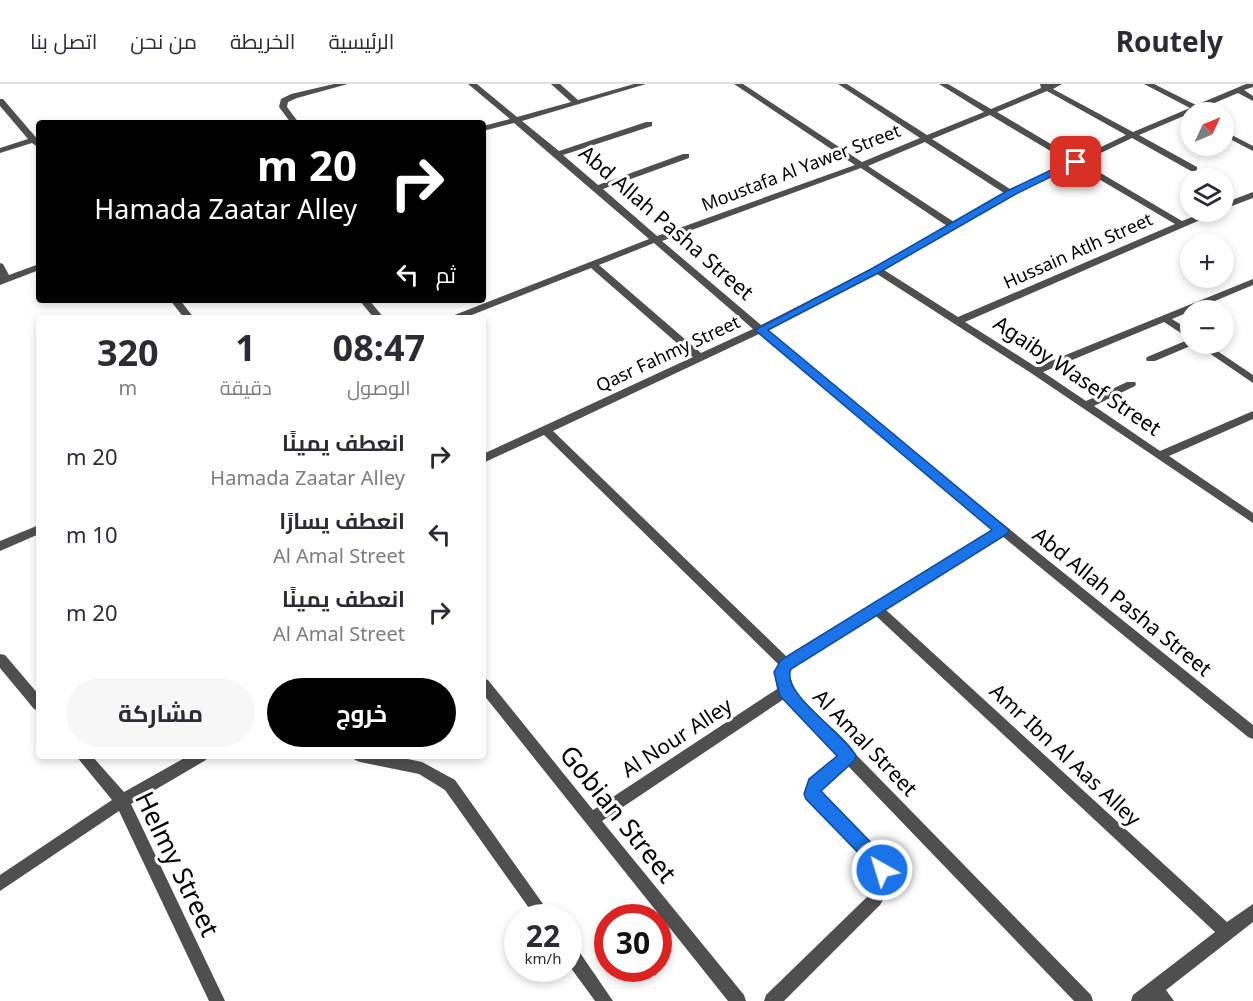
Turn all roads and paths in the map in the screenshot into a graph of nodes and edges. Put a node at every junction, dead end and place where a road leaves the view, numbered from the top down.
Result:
1 (344, 84) edge
2 (472, 84) edge
3 (555, 84) edge
4 (642, 84) edge
5 (738, 84) edge
6 (842, 84) edge
7 (943, 84) edge
8 (1058, 84) edge
9 (1148, 84) edge
10 (1251, 85) edge
11 (1043, 86) edge
12 (1238, 90) junction
13 (1253, 99) edge
14 (0, 101) edge
15 (1211, 102) edge
16 (576, 103) junction
17 (1180, 104) edge
18 (990, 111) junction
19 (1180, 116) edge
20 (293, 120) edge
21 (517, 120) junction
22 (649, 124) dead end
23 (486, 128) edge
24 (1133, 135) junction
25 (926, 138) junction
26 (1234, 139) edge
27 (36, 143) edge
28 (1253, 149) edge
29 (0, 151) edge
30 (556, 154) junction
31 (686, 156) dead end
32 (1076, 162) junction
33 (862, 165) junction
34 (1192, 168) edge
35 (596, 189) junction
36 (1010, 193) junction
37 (1253, 195) edge
38 (1234, 202) edge
39 (1186, 222) edge
40 (1181, 224) junction
41 (954, 226) junction
42 (655, 240) junction
43 (592, 264) junction
44 (0, 266) edge
45 (36, 268) edge
46 (877, 270) junction
47 (3, 281) edge
48 (1253, 282) edge
49 (1242, 286) junction
50 (1253, 294) edge
51 (177, 303) edge
52 (366, 303) edge
53 (187, 315) edge
54 (376, 315) edge
55 (463, 315) edge
56 (1164, 318) junction
57 (958, 321) junction
58 (1180, 329) edge
59 (760, 330) junction
60 (1180, 347) edge
61 (1215, 354) edge
62 (699, 357) junction
63 (1151, 359) dead end
64 (1035, 371) junction
65 (1253, 380) edge
66 (1131, 384) dead end
67 (1086, 405) junction
68 (1253, 415) edge
69 (545, 429) junction
70 (1161, 455) junction
71 (486, 458) edge
72 (1253, 519) edge
73 (36, 530) edge
74 (1002, 530) junction
75 (0, 546) edge
76 (875, 608) junction
77 (0, 659) edge
78 (786, 664) junction
79 (486, 688) edge
80 (785, 691) junction
81 (36, 701) edge
82 (1253, 733) edge
83 (848, 756) junction
84 (86, 759) edge
85 (196, 759) edge
86 (376, 759) edge
87 (122, 801) junction
88 (592, 819) junction
89 (0, 884) edge
90 (536, 904) edge
91 (1253, 912) edge
92 (1227, 933) junction
93 (582, 969) edge
94 (1160, 995) edge
95 (217, 1001) edge
96 (605, 1001) edge
97 (738, 1001) edge
98 (772, 1001) edge
99 (1085, 1001) edge
100 (1139, 1001) edge

1 - 20 street
2 - 21 street, Abd Allah Pasha Street
3 - 16 street
4 - 16 street
5 - 33 street
6 - 25 street
7 - 18 street
8 - 11 street, Moustafa Al Yawer Street
9 - 17 street
10 - 12 street, Qasr Fahmy Street
11 - 18 street, Moustafa Al Yawer Street
11 - 24 street
12 - 13 street
12 - 15 street, Qasr Fahmy Street
14 - 27 street
16 - 21 street
18 - 25 street, Moustafa Al Yawer Street
18 - 32 street
19 - 24 street, Qasr Fahmy Street
21 - 23 street
21 - 30 street, Abd Allah Pasha Street
22 - 30 street
24 - 32 street, Qasr Fahmy Street
24 - 34 street
25 - 33 street, Moustafa Al Yawer Street
25 - 36 street
26 - 28 street
27 - 29 street
30 - 35 street, Abd Allah Pasha Street
31 - 35 street
32 - 36 street, Qasr Fahmy Street
32 - 40 street
33 - 41 street
33 - 42 street, Moustafa Al Yawer Street
35 - 42 street, Abd Allah Pasha Street
36 - 41 street, Qasr Fahmy Street
37 - 38 street
39 - 40 street, Hussain Atlh Street
40 - 57 street, Hussain Atlh Street
41 - 46 street, Qasr Fahmy Street
42 - 43 street, Moustafa Al Yawer Street
42 - 59 street, Abd Allah Pasha Street
43 - 55 street, Moustafa Al Yawer Street
43 - 62 street
44 - 47 street
45 - 47 street
46 - 57 street, Agaiby Wasef Street
46 - 59 street, Qasr Fahmy Street
48 - 49 street
49 - 50 street
49 - 56 street
51 - 53 street
52 - 54 street
56 - 58 street
56 - 64 street
57 - 64 street, Agaiby Wasef Street
59 - 62 street, Qasr Fahmy Street
59 - 74 street, Abd Allah Pasha Street
60 - 63 street
61 - 65 street
62 - 69 street, Qasr Fahmy Street
64 - 67 street, Agaiby Wasef Street
66 - 67 street
67 - 70 street, Agaiby Wasef Street
68 - 70 street
69 - 71 street, Qasr Fahmy Street
69 - 78 street
70 - 72 street, Agaiby Wasef Street
73 - 75 street
74 - 76 street
74 - 82 street, Abd Allah Pasha Street
76 - 78 street
76 - 92 street, Amr Ibn Al Aas Alley
77 - 81 street
78 - 80 street, Al Amal Street
79 - 88 street, Gobian Street
80 - 83 street, Al Amal Street
80 - 88 street, Al Nour Alley
83 - 98 street
83 - 99 street, Al Amal Street
84 - 87 street, Helmy Street
85 - 87 street
86 - 90 street
87 - 89 street
87 - 95 street, Helmy Street
88 - 97 street, Gobian Street
91 - 92 street
92 - 94 street
93 - 96 street
94 - 100 street

